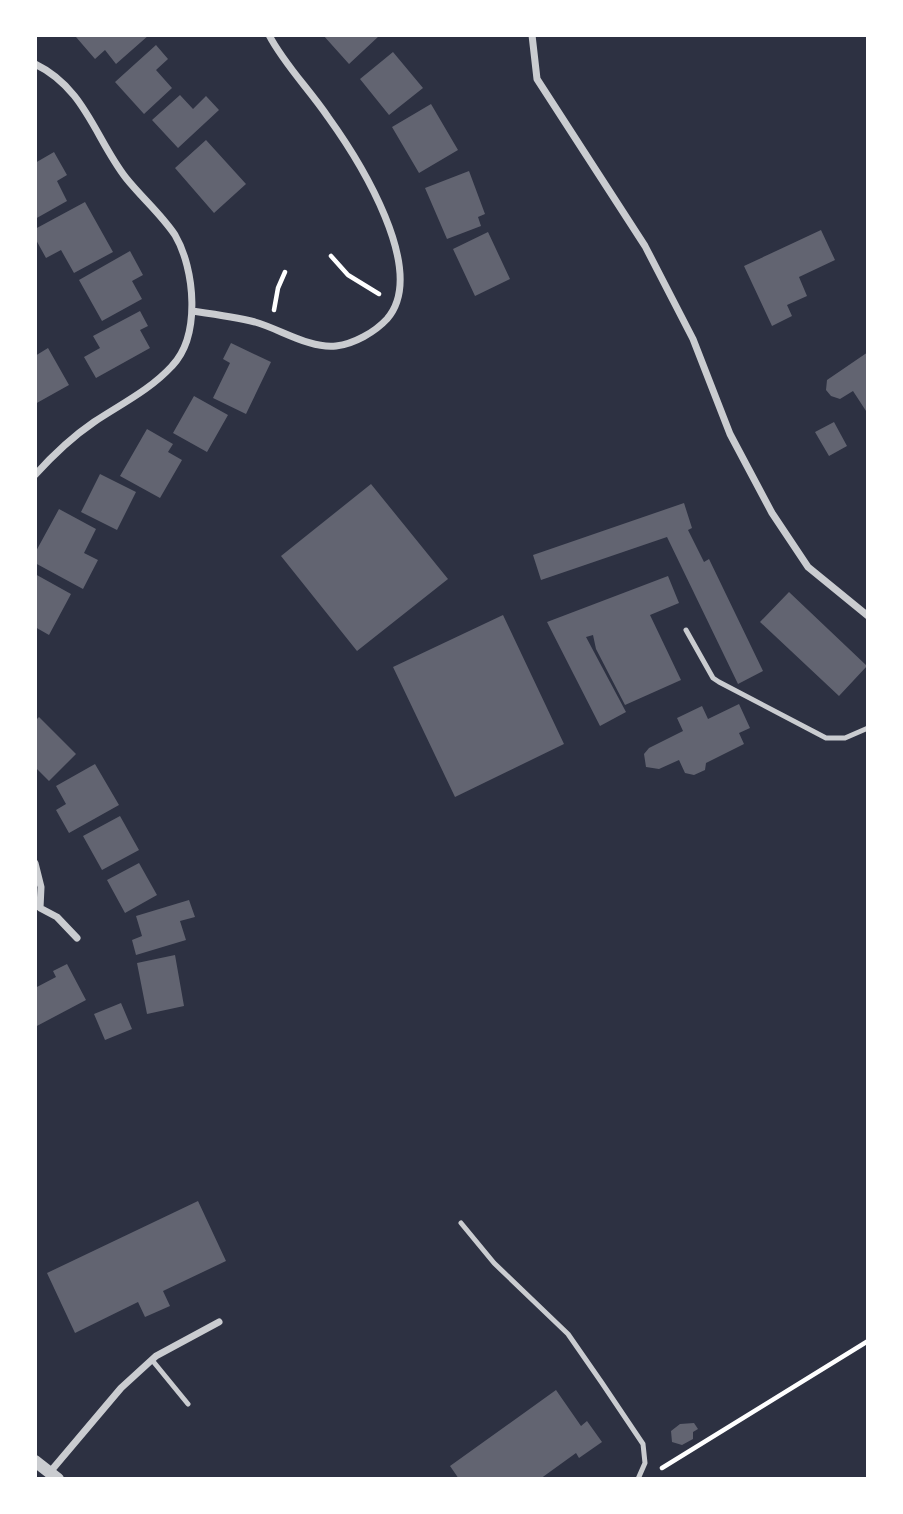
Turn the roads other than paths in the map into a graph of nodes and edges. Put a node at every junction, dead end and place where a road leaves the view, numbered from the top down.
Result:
1 (269, 35) edge
2 (532, 35) edge
3 (35, 64) edge
4 (192, 311) junction
5 (35, 475) edge
6 (868, 616) edge
7 (686, 630) dead end
8 (868, 728) edge
9 (35, 863) edge
10 (38, 909) edge
11 (77, 938) dead end
12 (461, 1223) dead end
13 (219, 1322) dead end
14 (152, 1360) junction
15 (188, 1404) dead end
16 (35, 1461) edge
17 (54, 1476) edge
18 (638, 1479) edge

1 - 4 street
2 - 6 street
3 - 4 street
4 - 5 street
7 - 8 lane
9 - 10 street
10 - 11 street
12 - 18 lane
13 - 14 street
14 - 15 lane
14 - 17 street
16 - 17 street

